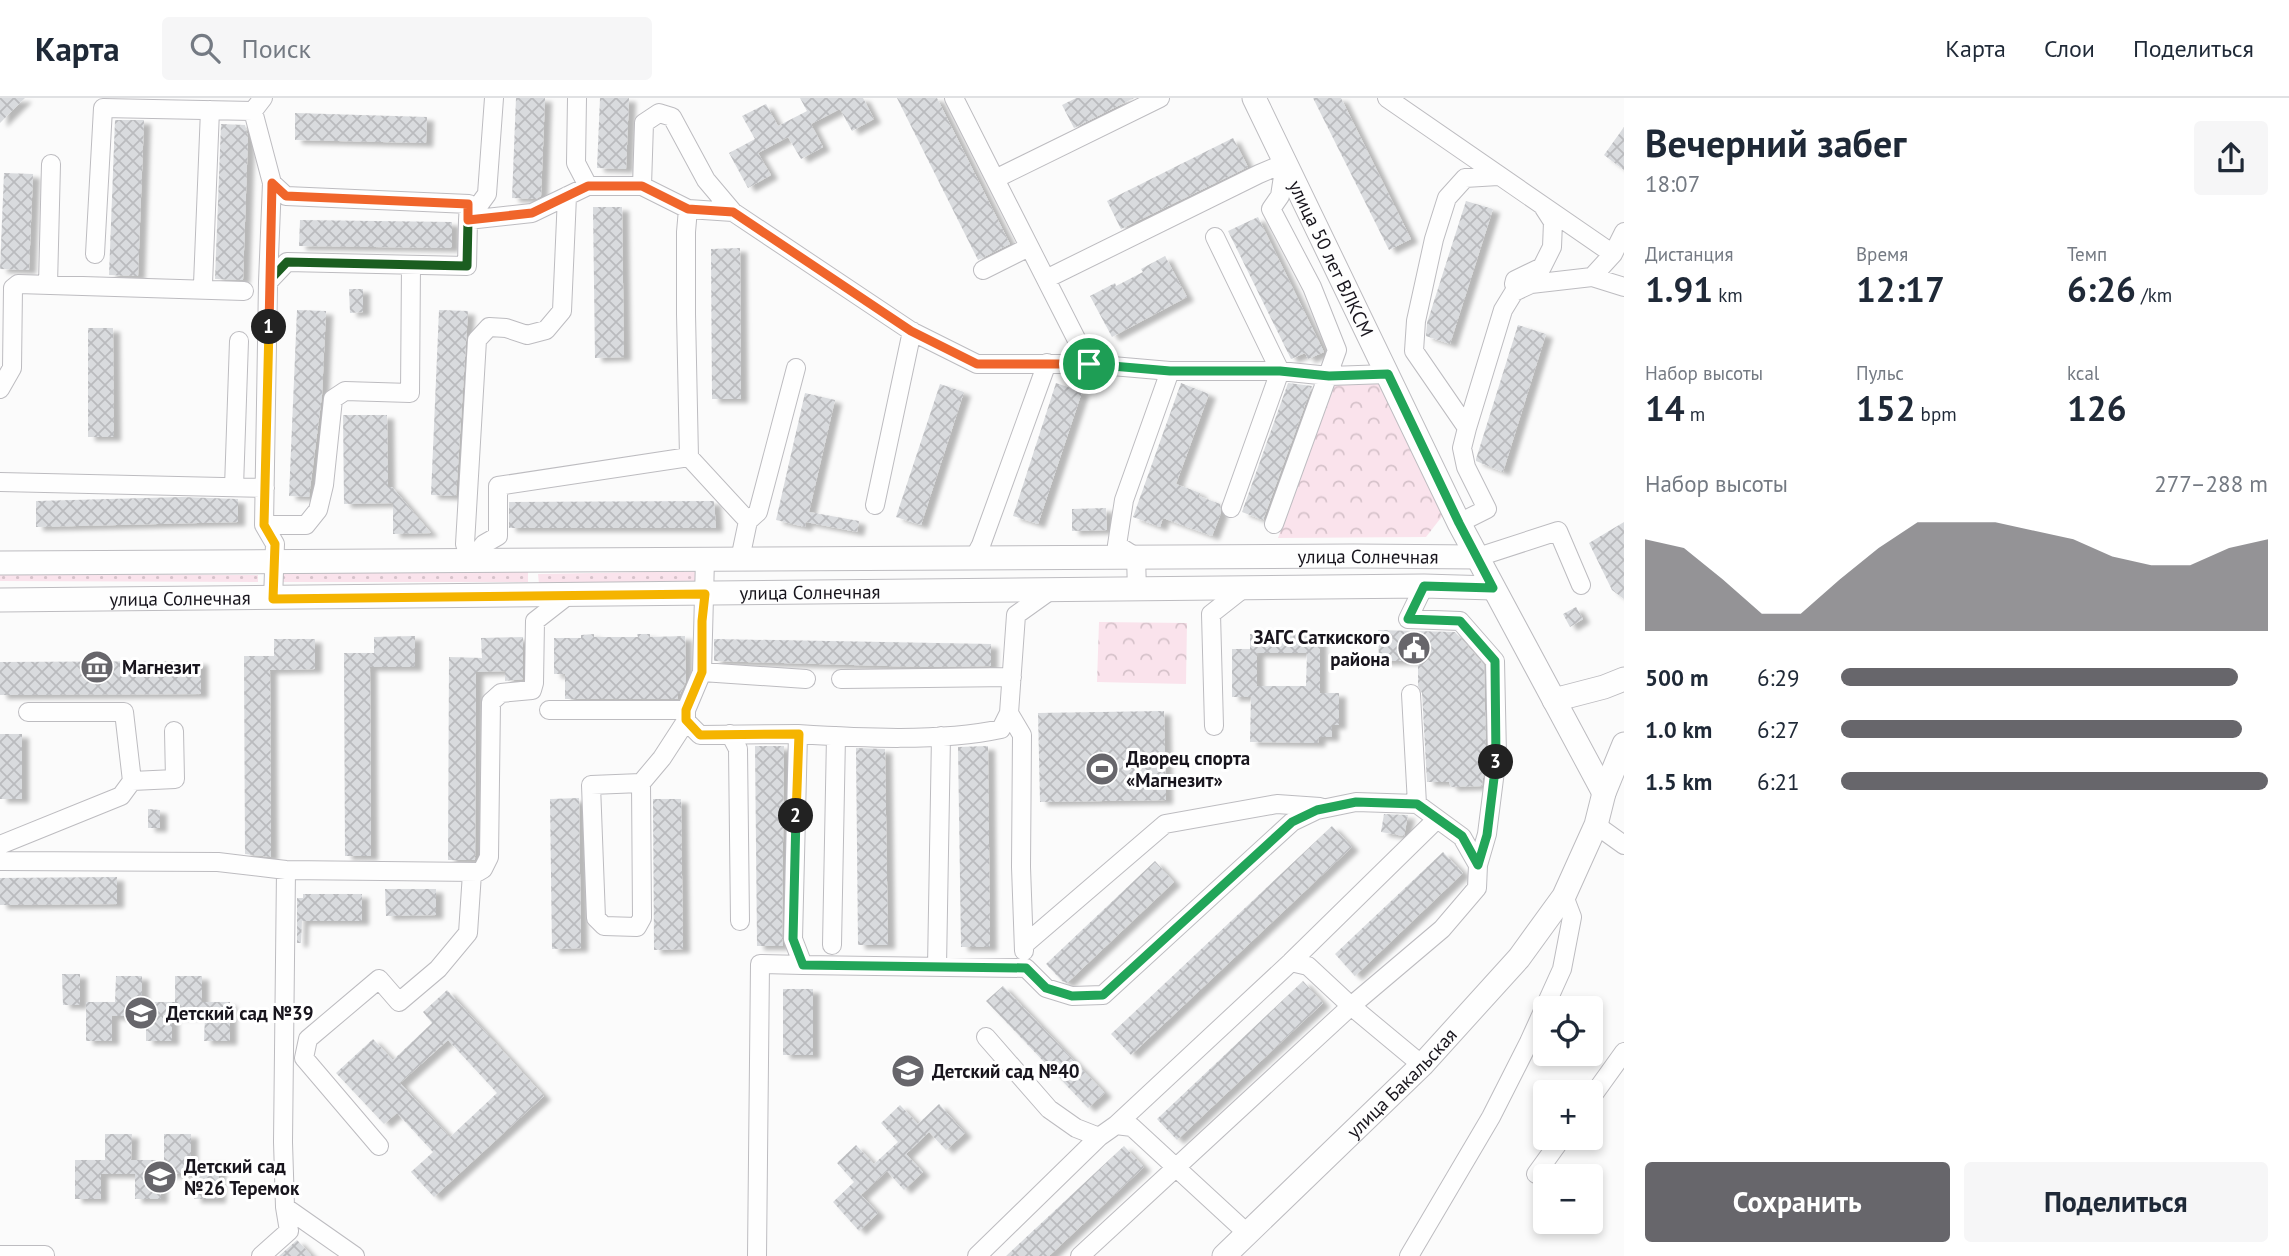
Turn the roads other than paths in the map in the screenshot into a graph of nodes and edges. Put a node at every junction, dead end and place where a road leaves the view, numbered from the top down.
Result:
1 (494, 98) edge
2 (578, 98) edge
3 (954, 98) edge
4 (1160, 98) edge
5 (1254, 98) edge
6 (1387, 98) edge
7 (99, 103) edge
8 (258, 104) edge
9 (210, 110) junction
10 (1285, 163) junction
11 (51, 164) dead end
12 (1498, 176) junction
13 (995, 179) junction
14 (272, 183) junction
15 (588, 186) junction
16 (642, 186) junction
17 (567, 196) junction
18 (1544, 208) junction
19 (688, 209) junction
20 (733, 212) junction
21 (468, 220) junction
22 (1624, 232) edge
23 (1215, 237) dead end
24 (1029, 247) junction
25 (95, 254) dead end
26 (1613, 254) junction
27 (411, 265) junction
28 (983, 270) dead end
29 (1592, 277) junction
30 (1046, 279) junction
31 (268, 282) junction
32 (203, 284) dead end
33 (48, 285) junction
34 (1624, 287) edge
35 (244, 291) dead end
36 (1503, 310) junction
37 (912, 331) junction
38 (239, 341) dead end
39 (1047, 363) junction
40 (1089, 364) junction
41 (796, 368) dead end
42 (1170, 371) junction
43 (1280, 371) junction
44 (1388, 374) junction
45 (1329, 376) junction
46 (0, 389) edge
47 (1467, 428) junction
48 (689, 457) junction
49 (0, 482) edge
50 (234, 487) junction
51 (265, 488) junction
52 (875, 505) dead end
53 (1231, 508) dead end
54 (748, 521) junction
55 (1459, 523) junction
56 (1274, 524) dead end
57 (264, 525) junction
58 (1136, 557) junction
59 (1478, 557) junction
60 (974, 558) junction
61 (705, 559) junction
62 (740, 559) junction
63 (471, 561) junction
64 (274, 562) junction
65 (0, 563) edge
66 (1581, 584) dead end
67 (1424, 586) junction
68 (1244, 588) junction
69 (1493, 588) junction
70 (1051, 590) junction
71 (1137, 590) junction
72 (705, 594) junction
73 (567, 596) junction
74 (273, 599) junction
75 (0, 600) edge
76 (702, 672) junction
77 (1012, 677) junction
78 (1624, 678) edge
79 (806, 679) dead end
80 (841, 679) dead end
81 (1411, 694) dead end
82 (1554, 700) junction
83 (549, 710) dead end
84 (28, 712) dead end
85 (1009, 713) junction
86 (686, 715) junction
87 (1214, 726) dead end
88 (174, 731) dead end
89 (730, 734) junction
90 (799, 734) junction
91 (836, 736) junction
92 (942, 736) junction
93 (1624, 744) edge
94 (132, 780) junction
95 (641, 783) junction
96 (1604, 793) junction
97 (1417, 804) junction
98 (1328, 808) junction
99 (1437, 820) junction
100 (1596, 825) junction
101 (0, 845) edge
102 (1624, 845) edge
103 (0, 861) edge
104 (1478, 865) junction
105 (286, 870) junction
106 (472, 873) junction
107 (1564, 897) junction
108 (740, 922) dead end
109 (1024, 944) junction
110 (832, 945) dead end
111 (1291, 962) junction
112 (803, 965) junction
113 (937, 967) junction
114 (1026, 968) junction
115 (1350, 1006) junction
116 (986, 1037) dead end
117 (1624, 1052) edge
118 (1422, 1065) junction
119 (1603, 1081) edge
120 (1115, 1125) junction
121 (1099, 1136) junction
122 (379, 1146) dead end
123 (1177, 1167) junction
124 (285, 1207) junction
125 (1247, 1233) junction
126 (0, 1255) edge
127 (45, 1255) edge
128 (261, 1256) edge
129 (355, 1256) edge
130 (757, 1256) edge
131 (977, 1256) edge
132 (1080, 1256) edge
133 (1224, 1256) edge
134 (1409, 1256) edge

1 - 21 street
2 - 15 street
3 - 13 street
4 - 13 street
5 - 10 main road, улица 50 лет ВЛКСМ
6 - 12 street
7 - 9 street
7 - 25 street
8 - 9 street
8 - 14 street
9 - 32 street
10 - 30 street
10 - 44 main road, улица 50 лет ВЛКСМ
10 - 45 street
11 - 33 street
12 - 18 street
12 - 47 street
13 - 24 street
14 - 21 street
14 - 31 street
15 - 16 street
15 - 17 street
16 - 19 street
16 - 20 street
17 - 21 street
17 - 63 street
18 - 26 street
18 - 36 street
19 - 20 street
19 - 48 street
20 - 37 street
21 - 27 street
22 - 26 street
23 - 43 street
24 - 28 street
24 - 30 street
26 - 29 street
27 - 31 street
27 - 57 street
29 - 34 street
29 - 36 street
30 - 40 street
31 - 51 street
33 - 35 street
33 - 46 street
36 - 47 street
37 - 39 street
37 - 52 street
38 - 50 street
39 - 40 street
39 - 60 street
40 - 42 street
41 - 54 street
42 - 43 street
42 - 58 street
43 - 45 street
43 - 53 street
44 - 45 street
44 - 55 main road, улица 50 лет ВЛКСМ
45 - 56 street
47 - 55 street
48 - 54 street
48 - 63 street
49 - 50 street
50 - 51 street
51 - 57 street
54 - 62 street
55 - 59 main road, улица 50 лет ВЛКСМ
57 - 64 street
58 - 59 main road, улица Солнечная
58 - 60 main road, улица Солнечная
58 - 71 street
59 - 66 street
59 - 69 main road, улица 50 лет ВЛКСМ
60 - 62 main road, улица Солнечная
61 - 62 main road, улица Солнечная
61 - 63 main road, улица Солнечная
61 - 72 street
63 - 64 main road, улица Солнечная
64 - 65 main road, улица Солнечная
64 - 74 street
67 - 68 main road, улица Солнечная
67 - 69 main road, улица Солнечная
67 - 104 street
68 - 71 main road, улица Солнечная
68 - 87 street
69 - 82 main road, улица 50 лет ВЛКСМ
70 - 71 main road, улица Солнечная
70 - 72 main road, улица Солнечная
70 - 77 street
72 - 73 main road, улица Солнечная
72 - 76 street
73 - 74 main road, улица Солнечная
73 - 106 street
74 - 75 main road, улица Солнечная
76 - 79 street
76 - 86 street
77 - 80 street
77 - 85 street
78 - 82 main road
81 - 97 street
82 - 96 main road, улица 50 лет ВЛКСМ
83 - 86 street
84 - 94 street
85 - 92 street
85 - 109 street
86 - 89 street
86 - 95 street
88 - 94 street
89 - 90 street
89 - 108 street
90 - 91 street
90 - 112 street
91 - 92 street
91 - 110 street
92 - 113 street
93 - 96 main road, улица Бакальская
94 - 101 street
95 - 95 street
96 - 100 main road, улица Бакальская
97 - 98 street
97 - 99 street
98 - 109 street
98 - 114 street
99 - 104 street
99 - 111 street
100 - 102 street
100 - 107 main road, улица Бакальская
103 - 105 street
104 - 115 street
105 - 106 street
105 - 124 street
106 - 122 street
107 - 118 main road, улица Бакальская
107 - 134 street
109 - 114 street
111 - 115 street
111 - 120 street
112 - 113 street
112 - 130 street
113 - 114 street
115 - 118 street
115 - 123 street
116 - 121 street
117 - 119 street
118 - 125 main road, улица Бакальская
120 - 121 street
120 - 123 street
121 - 131 street
123 - 125 street
123 - 132 street
124 - 128 street
124 - 129 street
125 - 133 main road, улица Бакальская
126 - 127 street

